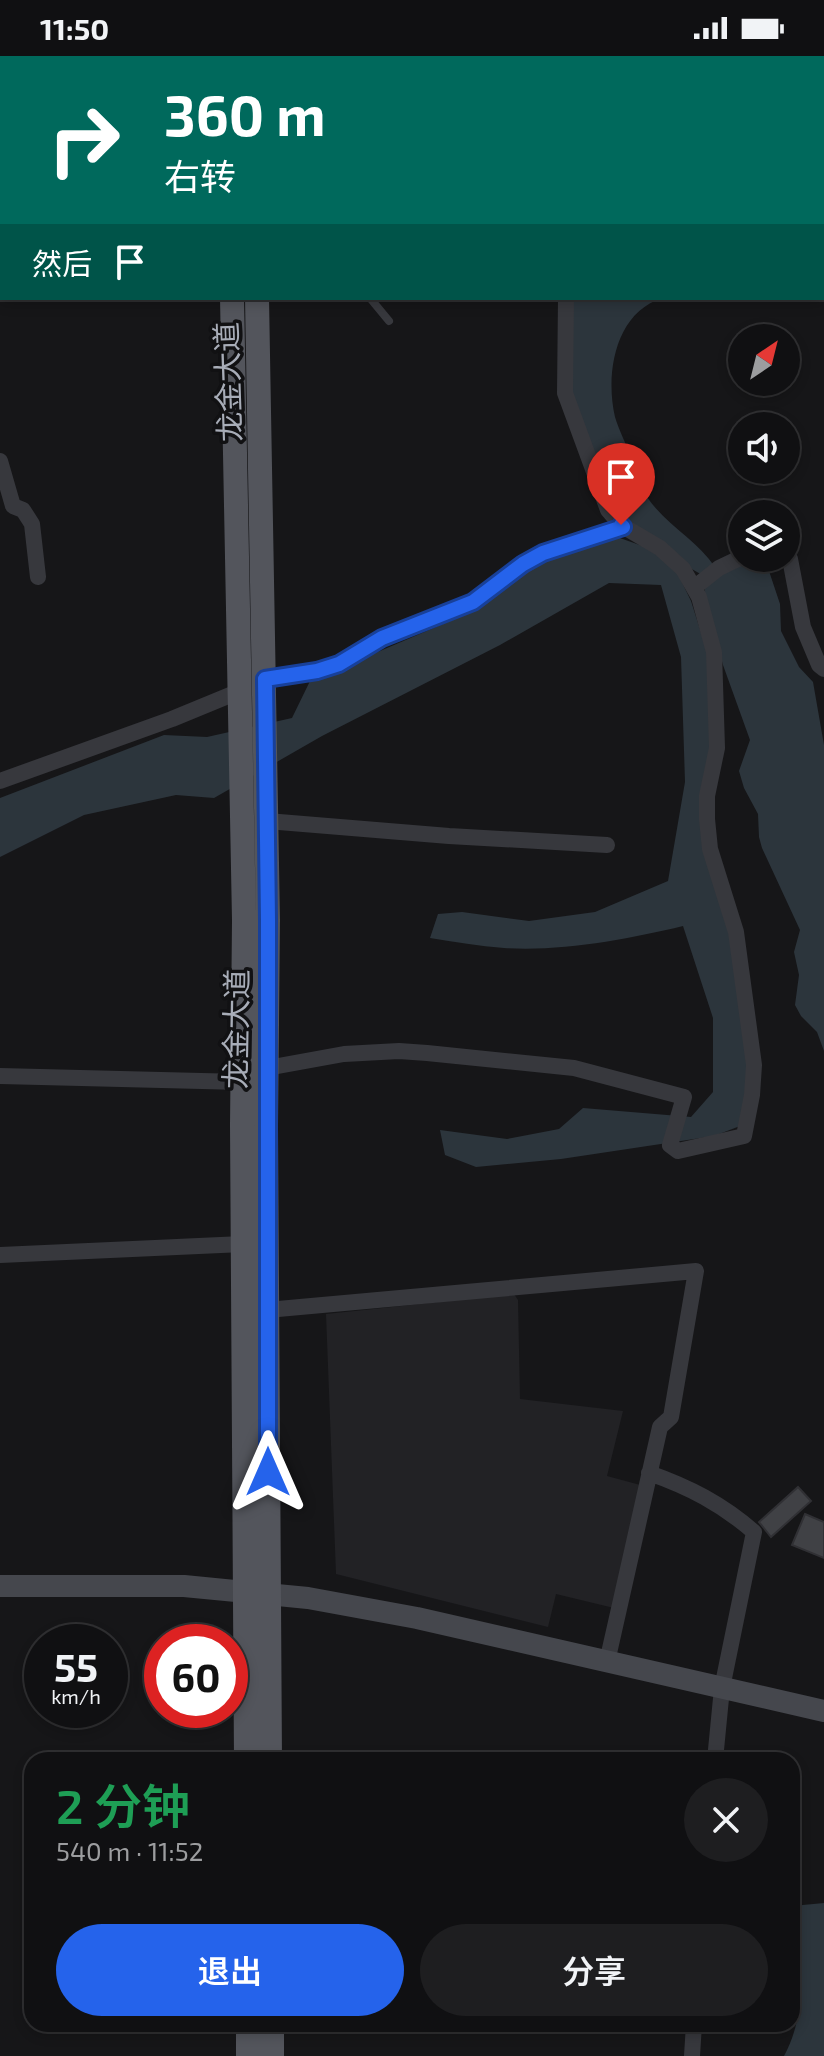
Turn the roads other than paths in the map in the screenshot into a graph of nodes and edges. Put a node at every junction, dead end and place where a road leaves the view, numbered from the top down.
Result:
1 (232, 300) edge
2 (257, 300) edge
3 (372, 300) edge
4 (566, 300) edge
5 (389, 321) dead end
6 (0, 461) edge
7 (623, 527) junction
8 (728, 564) edge
9 (793, 572) edge
10 (38, 577) dead end
11 (695, 587) junction
12 (824, 669) edge
13 (265, 679) junction
14 (240, 701) junction
15 (0, 781) edge
16 (267, 821) junction
17 (607, 845) dead end
18 (267, 1068) junction
19 (0, 1076) edge
20 (242, 1082) junction
21 (243, 1244) junction
22 (0, 1255) edge
23 (267, 1310) junction
24 (649, 1473) junction
25 (0, 1586) edge
26 (257, 1592) junction
27 (607, 1662) junction
28 (722, 1688) junction
29 (824, 1711) edge
30 (247, 1752) edge
31 (269, 1752) edge
32 (716, 1752) edge
33 (248, 2032) edge
34 (272, 2032) edge
35 (694, 2032) edge
36 (248, 2056) edge
37 (272, 2056) edge
38 (692, 2056) edge

1 - 14 main road, 龙金大道
2 - 13 main road, 龙金大道
3 - 5 lane
4 - 7 street
6 - 10 street
7 - 11 street
7 - 13 street
8 - 11 street
9 - 12 street
11 - 18 street
13 - 16 main road, 龙金大道
14 - 15 street
14 - 20 main road, 龙金大道
16 - 17 street
16 - 18 main road, 龙金大道
18 - 23 main road, 龙金大道
19 - 20 street
20 - 21 main road, 龙金大道
21 - 22 street
21 - 26 main road, 龙金大道
23 - 24 street
23 - 26 main road, 龙金大道
24 - 27 street
24 - 28 street
25 - 26 street
26 - 27 street
26 - 30 main road, 龙金大道
26 - 31 main road, 龙金大道
27 - 28 street
28 - 29 street
28 - 32 street
33 - 36 main road
34 - 37 main road
35 - 38 street

